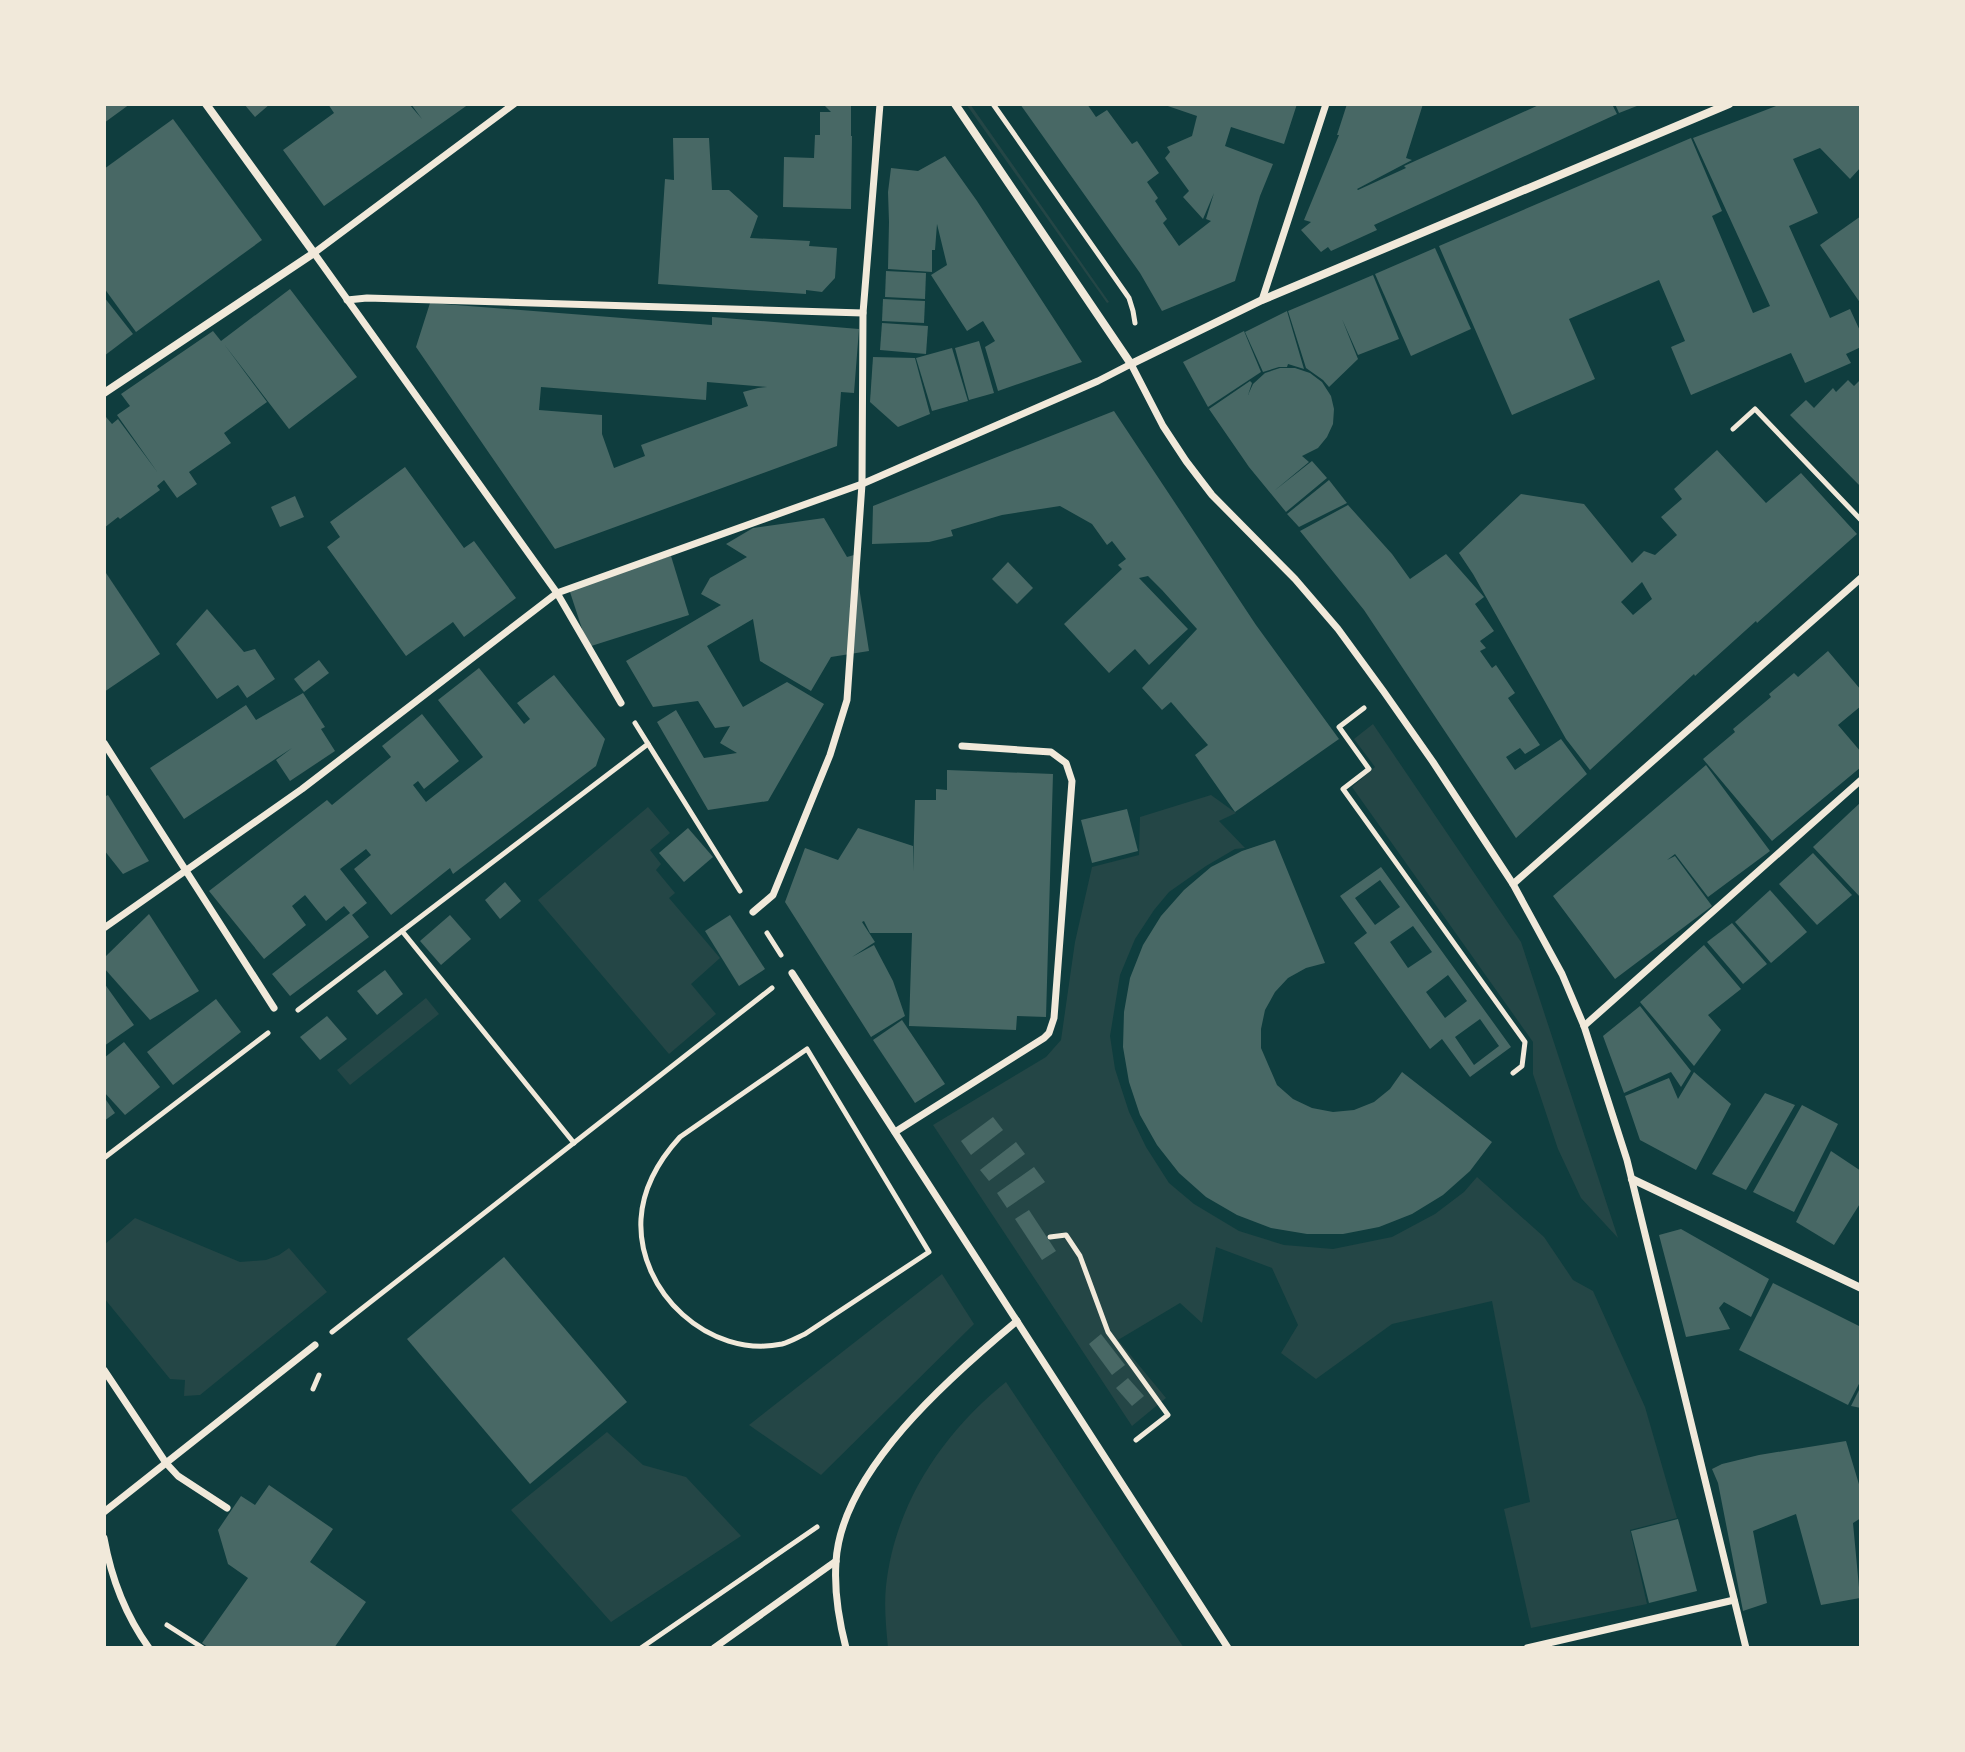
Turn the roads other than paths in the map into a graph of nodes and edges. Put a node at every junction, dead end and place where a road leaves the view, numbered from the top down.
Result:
1 (206, 104) edge
2 (514, 104) edge
3 (880, 104) edge
4 (955, 104) edge
5 (1326, 104) edge
6 (1729, 104) edge
7 (314, 253) junction
8 (347, 300) junction
9 (1262, 300) junction
10 (863, 313) junction
11 (1131, 364) junction
12 (104, 393) edge
13 (862, 484) junction
14 (1861, 578) edge
15 (557, 593) junction
16 (621, 703) road end
17 (104, 743) edge
18 (962, 746) dead end
19 (1861, 780) edge
20 (186, 871) junction
21 (1513, 884) junction
22 (753, 912) road end
23 (104, 928) edge
24 (792, 973) road end
25 (274, 1008) dead end
26 (1584, 1026) junction
27 (895, 1132) junction
28 (1632, 1179) junction
29 (1861, 1288) edge
30 (1017, 1321) junction
31 (315, 1345) road end
32 (104, 1370) edge
33 (166, 1463) junction
34 (227, 1508) dead end
35 (104, 1512) edge
36 (104, 1538) edge
37 (836, 1561) junction
38 (1734, 1600) junction
39 (149, 1648) edge
40 (714, 1648) edge
41 (846, 1648) edge
42 (1228, 1648) edge
43 (1527, 1648) edge
44 (1746, 1648) edge

1 - 7 street
2 - 7 street
3 - 10 street
4 - 11 street
5 - 9 street
6 - 9 street
7 - 8 street
7 - 12 street
8 - 10 street
8 - 15 street
9 - 11 street
10 - 13 street
11 - 13 street
11 - 21 street
13 - 15 street
13 - 22 street
14 - 21 street
15 - 16 street
15 - 20 street
17 - 20 street
18 - 27 street
19 - 26 street
20 - 23 street
20 - 25 street
21 - 26 street
24 - 27 street
26 - 28 street
27 - 30 street
28 - 29 street
28 - 38 street
30 - 37 street
30 - 42 street
31 - 33 street
32 - 33 street
33 - 34 street
33 - 35 street
36 - 39 street
37 - 40 street
37 - 41 street
38 - 43 street
38 - 44 street

